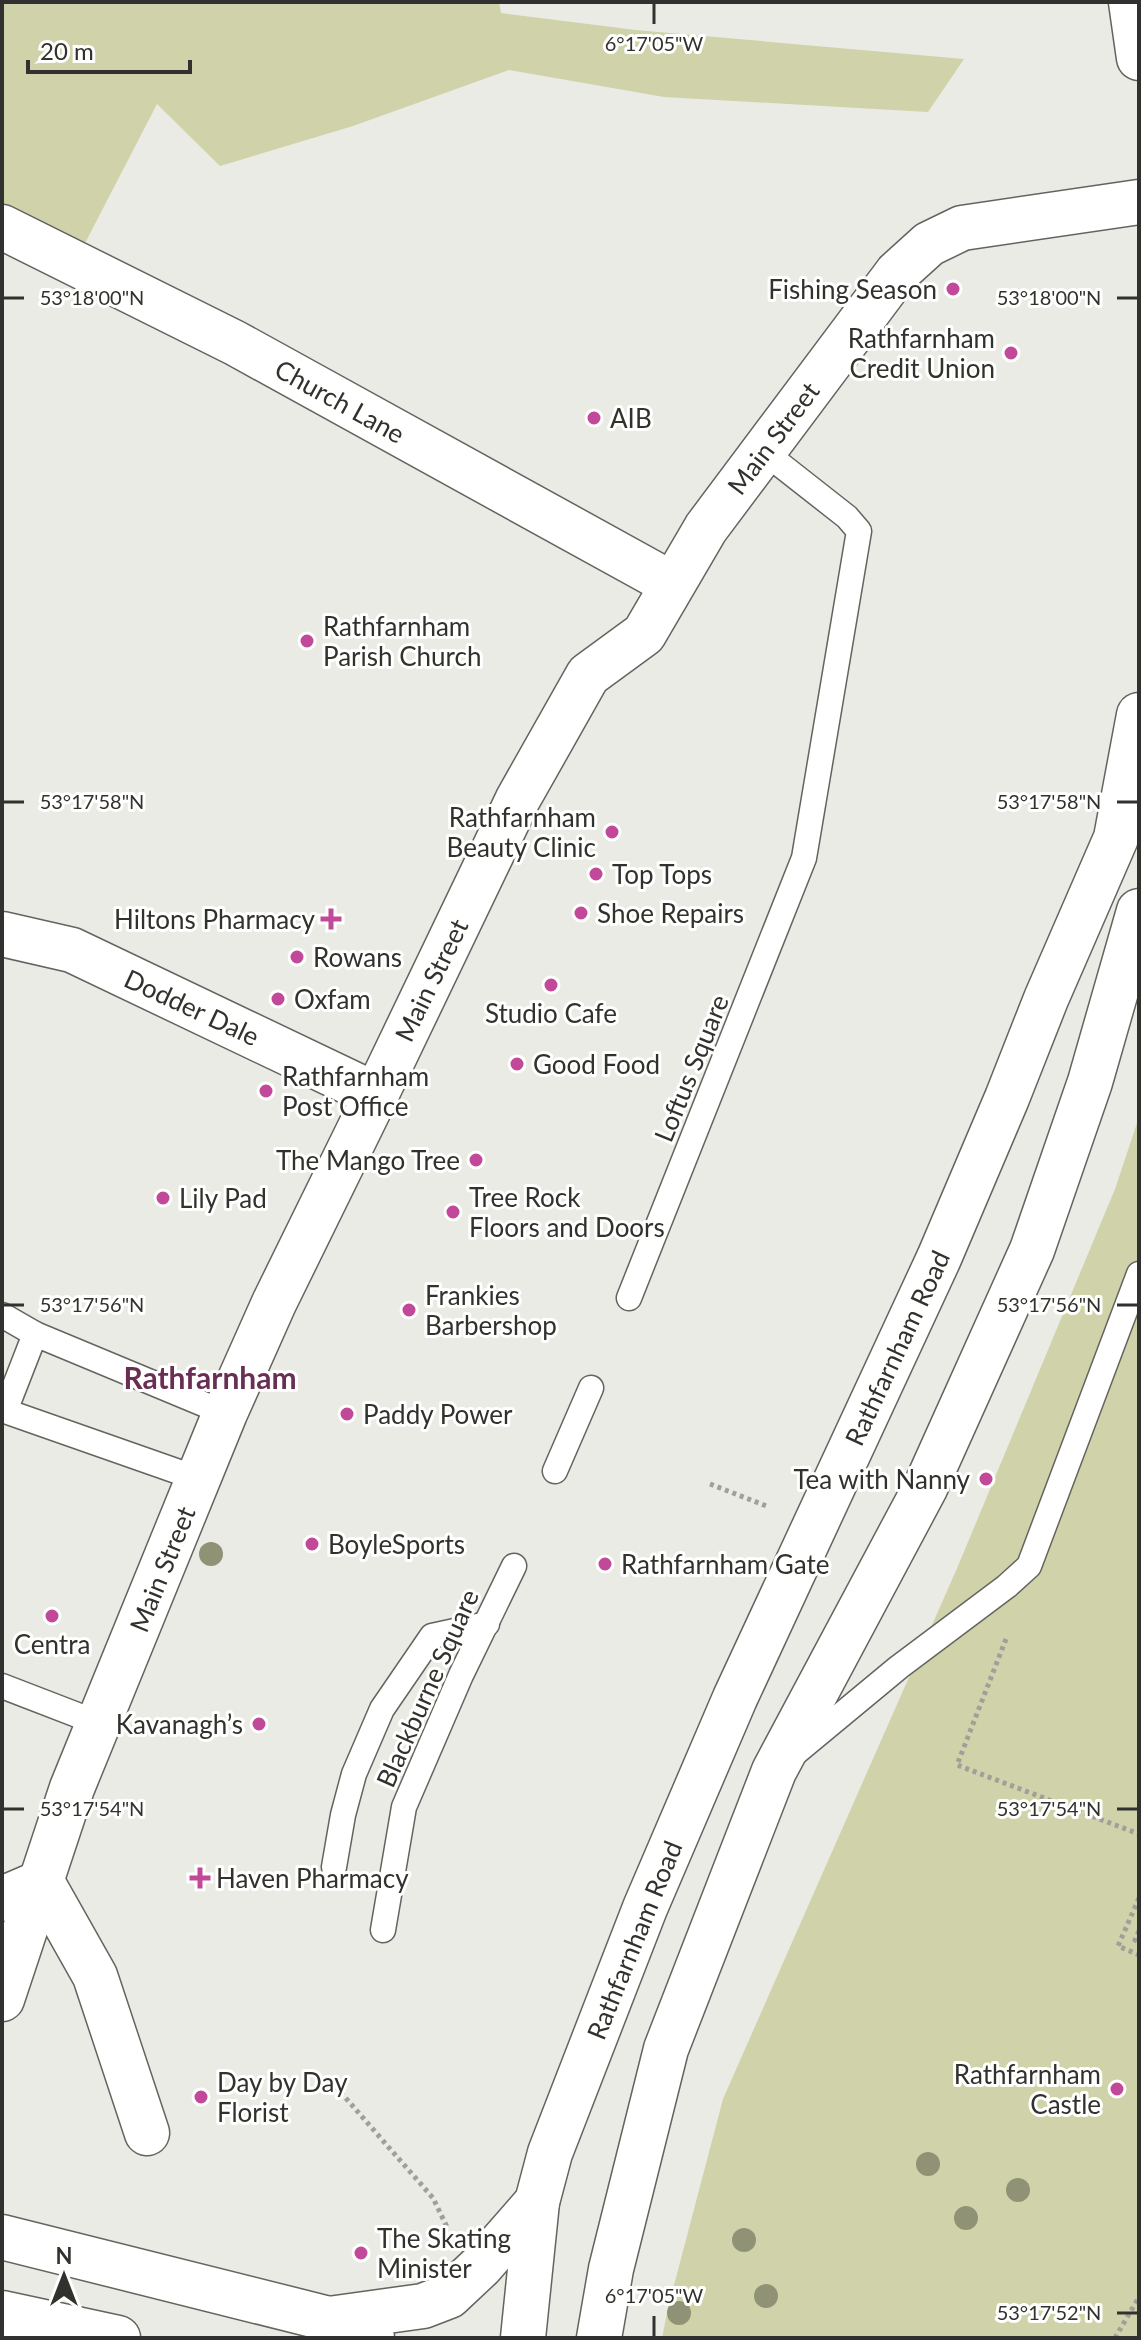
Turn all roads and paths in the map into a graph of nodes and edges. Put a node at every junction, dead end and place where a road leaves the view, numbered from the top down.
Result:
1 (1131, 2) edge
2 (1139, 58) edge
3 (1139, 202) edge
4 (2, 227) edge
5 (763, 451) junction
6 (672, 584) junction
7 (1139, 715) edge
8 (1139, 911) edge
9 (2, 934) edge
10 (376, 1095) junction
11 (1139, 1274) edge
12 (629, 1298) dead end
13 (2, 1315) edge
14 (35, 1334) junction
15 (591, 1388) dead end
16 (225, 1413) junction
17 (555, 1471) dead end
18 (199, 1479) junction
19 (710, 1484) dead end
20 (775, 1509) dead end
21 (514, 1566) dead end
22 (1007, 1586) junction
23 (487, 1624) junction
24 (2, 1686) edge
25 (98, 1723) junction
26 (774, 1771) junction
27 (1139, 1834) edge
28 (334, 1867) dead end
29 (42, 1882) junction
30 (1139, 1898) edge
31 (2, 1899) edge
32 (383, 1930) dead end
33 (1139, 1931) edge
34 (1139, 1942) edge
35 (1139, 1955) edge
36 (2, 1999) edge
37 (330, 2080) dead end
38 (147, 2133) dead end
39 (537, 2202) junction
40 (451, 2234) dead end
41 (2, 2237) edge
42 (1139, 2297) edge
43 (2, 2313) edge
44 (329, 2319) junction
45 (118, 2338) edge
46 (372, 2338) edge
47 (523, 2338) edge
48 (599, 2338) edge
49 (1115, 2338) edge

1 - 2 main road
3 - 5 main road, Main Street
4 - 6 main road, Church Lane
5 - 6 main road, Main Street
5 - 12 lane, Loftus Square
6 - 10 main road, Main Street
7 - 39 main road, Rathfarnham Road
8 - 26 main road
9 - 10 main road, Dodder Dale
10 - 16 main road, Main Street
11 - 22 lane
13 - 14 lane
14 - 16 lane
14 - 18 lane
15 - 17 lane
16 - 18 main road, Main Street
18 - 25 main road, Main Street
19 - 20 path
21 - 23 lane, Blackburne Square
22 - 26 lane
22 - 27 path
23 - 28 lane
23 - 32 lane, Blackburne Square
24 - 25 lane
25 - 29 main road, Main Street
26 - 48 main road
29 - 31 main road
29 - 36 main road, Main Street
29 - 38 main road
30 - 35 path
33 - 34 path
37 - 40 path
39 - 44 main road
39 - 47 main road, Rathfarnham Road
41 - 44 main road
42 - 49 path
43 - 45 main road
44 - 46 main road

